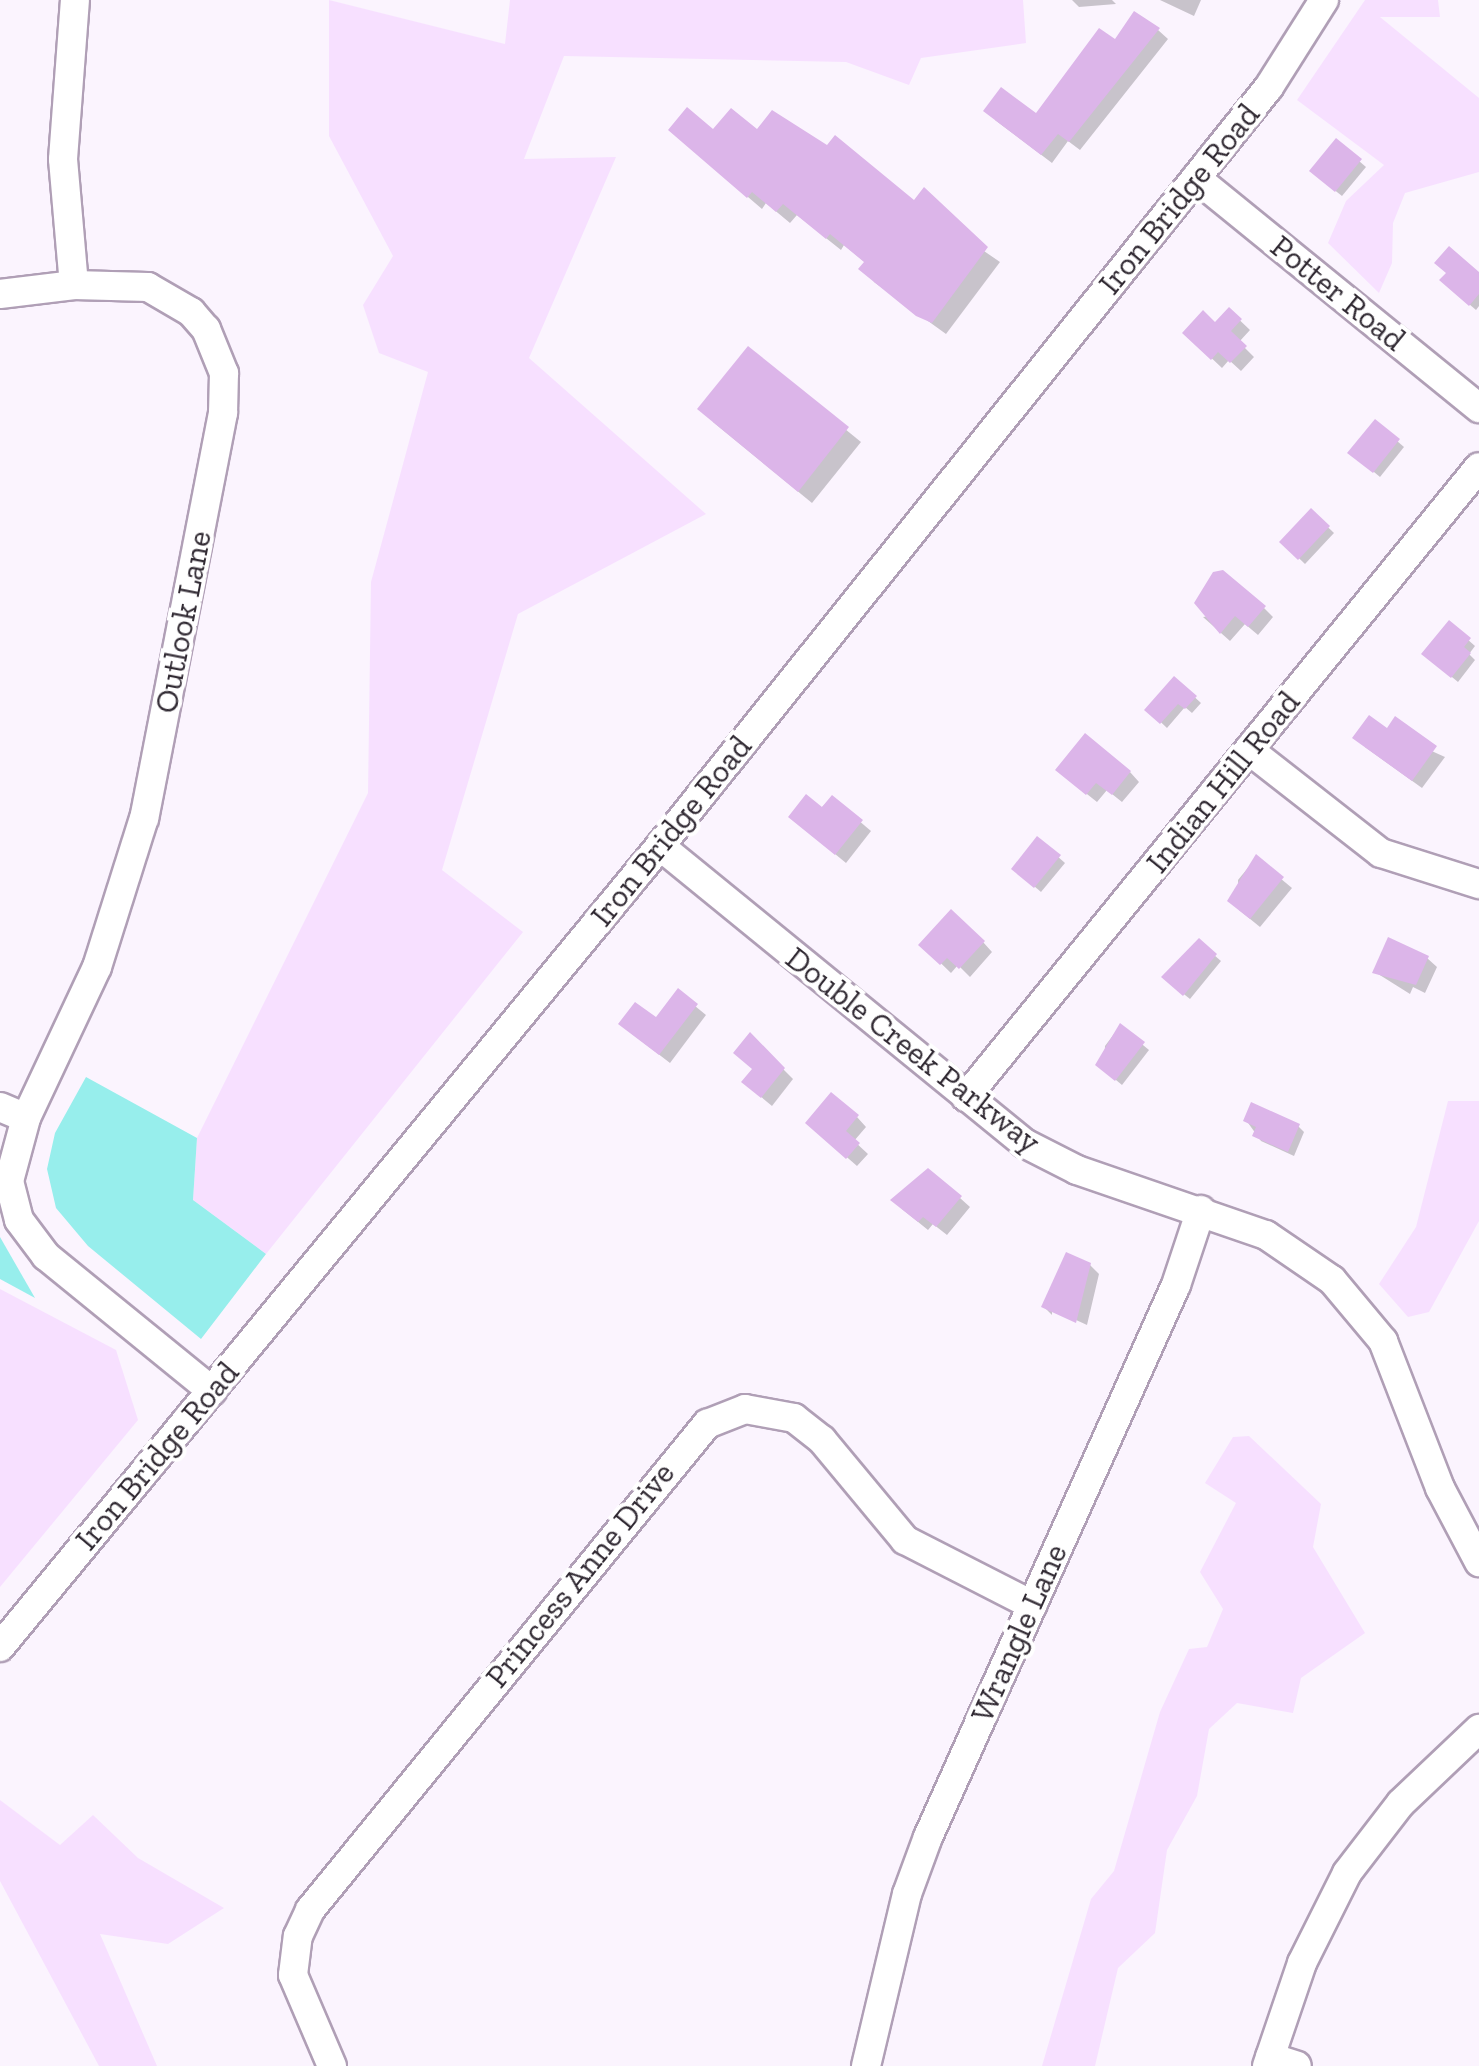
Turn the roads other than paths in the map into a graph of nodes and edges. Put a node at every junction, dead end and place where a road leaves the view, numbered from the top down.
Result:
1 (75, 0) edge
2 (1324, 0) edge
3 (1196, 178) junction
4 (74, 284) junction
5 (0, 294) edge
6 (1479, 408) edge
7 (1479, 467) edge
8 (1249, 750) junction
9 (660, 846) junction
10 (1479, 884) edge
11 (966, 1097) junction
12 (0, 1107) edge
13 (26, 1118) junction
14 (1201, 1210) junction
15 (212, 1390) junction
16 (1479, 1562) edge
17 (1032, 1605) junction
18 (0, 1647) edge
19 (1479, 1729) edge
20 (1278, 2063) edge
21 (332, 2066) edge
22 (866, 2066) edge

1 - 4 street
2 - 3 street, Iron Bridge Road
3 - 6 street, Potter Road
3 - 9 street, Iron Bridge Road
4 - 5 street, Outlook Lane
4 - 13 street, Outlook Lane
7 - 8 street, Indian Hill Road
8 - 10 street
8 - 11 street, Indian Hill Road
9 - 11 street, Double Creek Parkway
9 - 15 street, Iron Bridge Road
11 - 14 street, Double Creek Parkway
12 - 13 street
13 - 15 street, Outlook Lane
14 - 16 street, Double Creek Parkway
14 - 17 street, Wrangle Lane
15 - 18 street, Iron Bridge Road
17 - 21 street, Princess Anne Drive
17 - 22 street, Wrangle Lane
19 - 20 street

